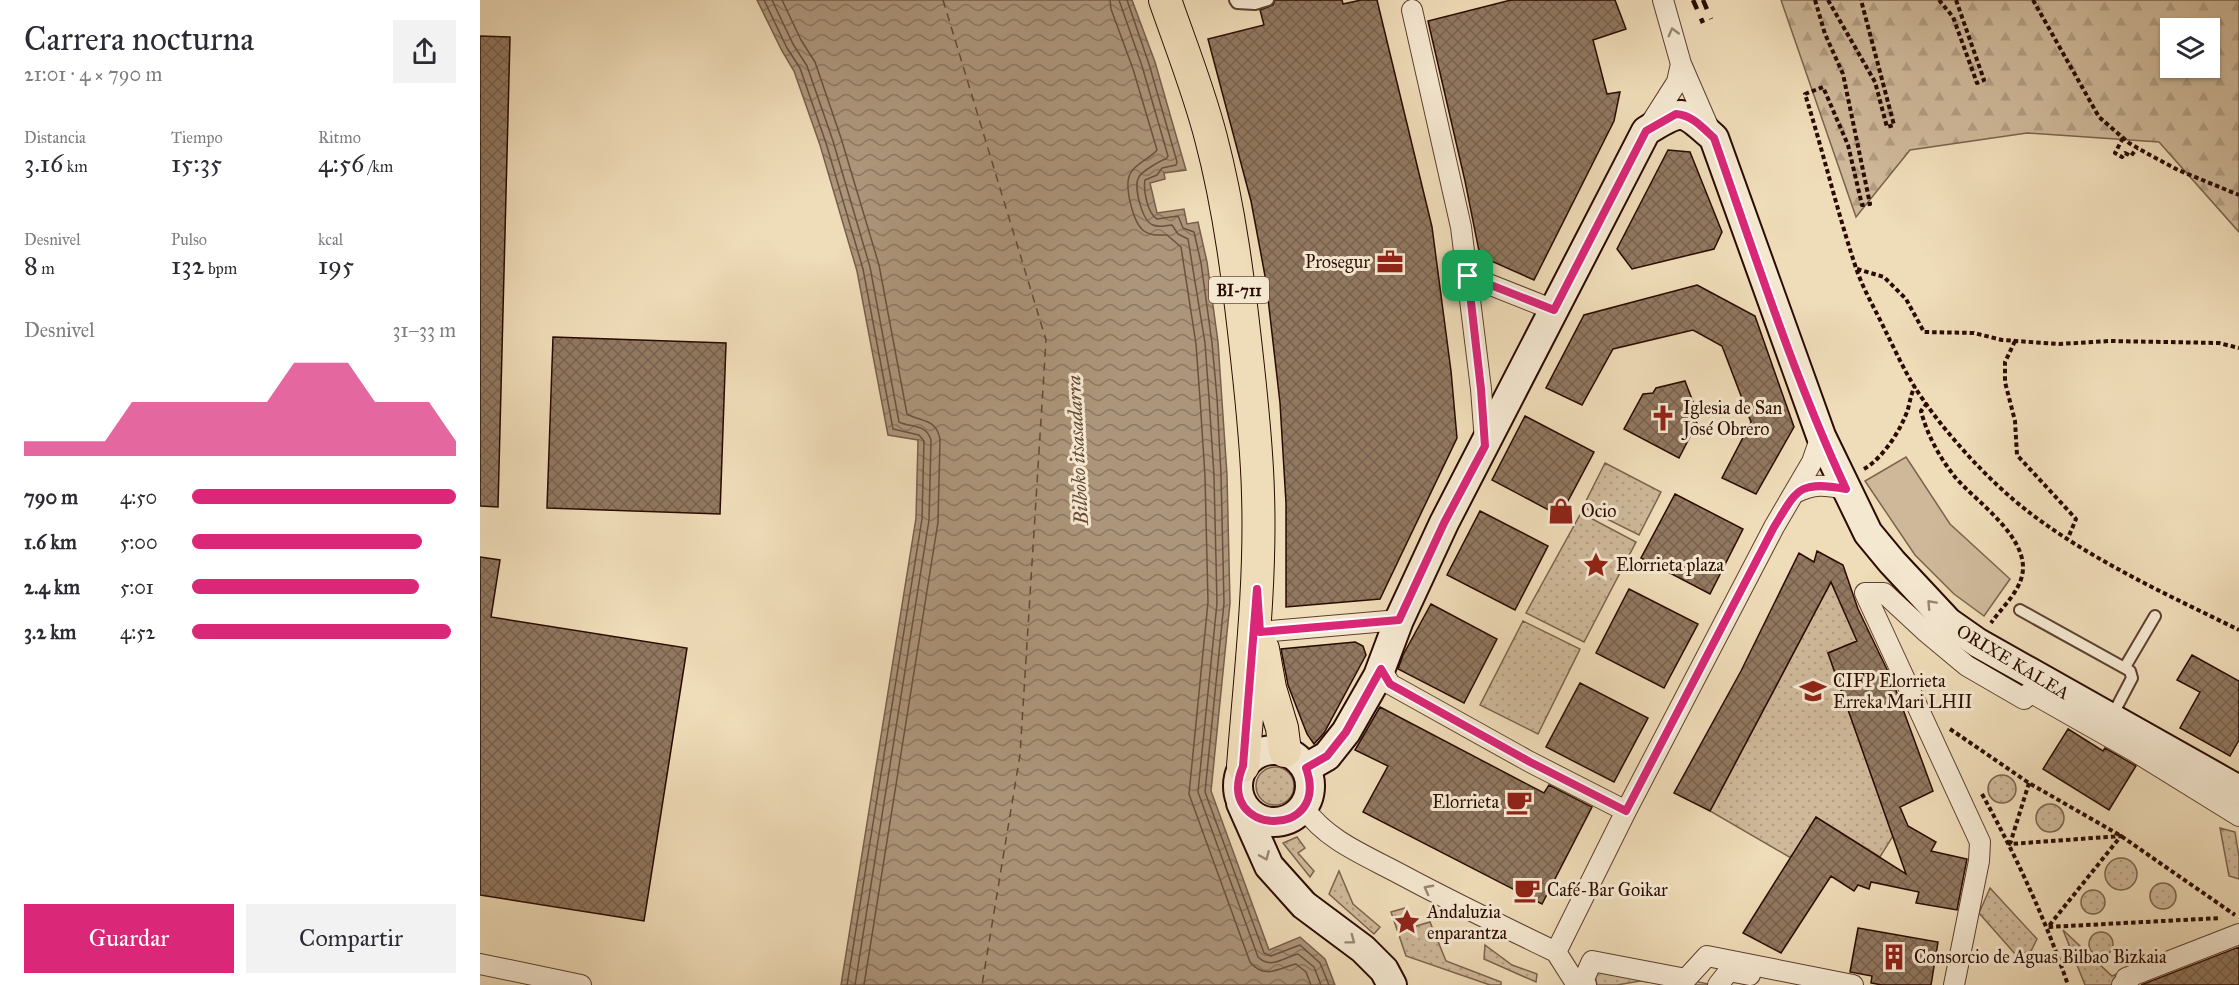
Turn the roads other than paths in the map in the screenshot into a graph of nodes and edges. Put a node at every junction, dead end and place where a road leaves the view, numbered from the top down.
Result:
1 (1165, 0) edge
2 (1235, 0) edge
3 (1268, 0) edge
4 (1663, 0) edge
5 (1412, 10) dead end
6 (1682, 64) junction
7 (1646, 131) junction
8 (1714, 138) junction
9 (1468, 276) junction
10 (1554, 310) junction
11 (1481, 389) junction
12 (1510, 394) junction
13 (1821, 436) junction
14 (1485, 446) junction
15 (1850, 481) junction
16 (1795, 493) junction
17 (1257, 589) junction
18 (2020, 610) dead end
19 (2155, 616) dead end
20 (1399, 620) junction
21 (1260, 632) junction
22 (2125, 667) junction
23 (1381, 669) junction
24 (2110, 719) junction
25 (1295, 760) junction
26 (1243, 766) junction
27 (2239, 790) edge
28 (1241, 803) junction
29 (1304, 808) junction
30 (1626, 811) junction
31 (2239, 816) edge
32 (2239, 934) edge
33 (1556, 951) junction
34 (480, 964) edge
35 (581, 985) edge
36 (1392, 985) edge
37 (1577, 985) edge
38 (1586, 985) edge
39 (1718, 985) edge
40 (1800, 985) edge
41 (1852, 985) edge
42 (1954, 985) edge
43 (2122, 985) edge

1 - 17 main road, BI-711
2 - 3 lane
6 -> 4 street, ORIXE KALEA
5 - 9 street
6 - 7 street
6 - 8 street, ORIXE KALEA
7 - 8 main road
7 - 10 main road
8 - 13 main road, ORIXE KALEA
9 - 10 street
9 - 11 street
10 - 12 main road
11 - 12 street
11 - 14 street
12 - 14 main road
13 - 15 main road, ORIXE KALEA
13 - 16 street
14 - 20 main road
15 - 16 street
24 -> 15 main road, ORIXE KALEA
16 - 30 street
17 - 21 main road, BI-711
17 - 26 main road, BI-711
18 - 22 lane
19 - 22 lane
20 - 21 street
20 - 23 main road
21 - 25 main road, BI-711
22 - 24 lane
23 - 25 main road
23 - 30 street
24 - 27 main road, ORIXE KALEA
25 - 26 main road
25 - 29 main road
26 - 28 main road
28 - 29 main road
28 -> 36 main road
33 -> 29 street
30 - 33 street
31 - 42 street
32 - 43 street
33 - 37 street
34 - 35 street
38 - 41 street
39 - 40 street

